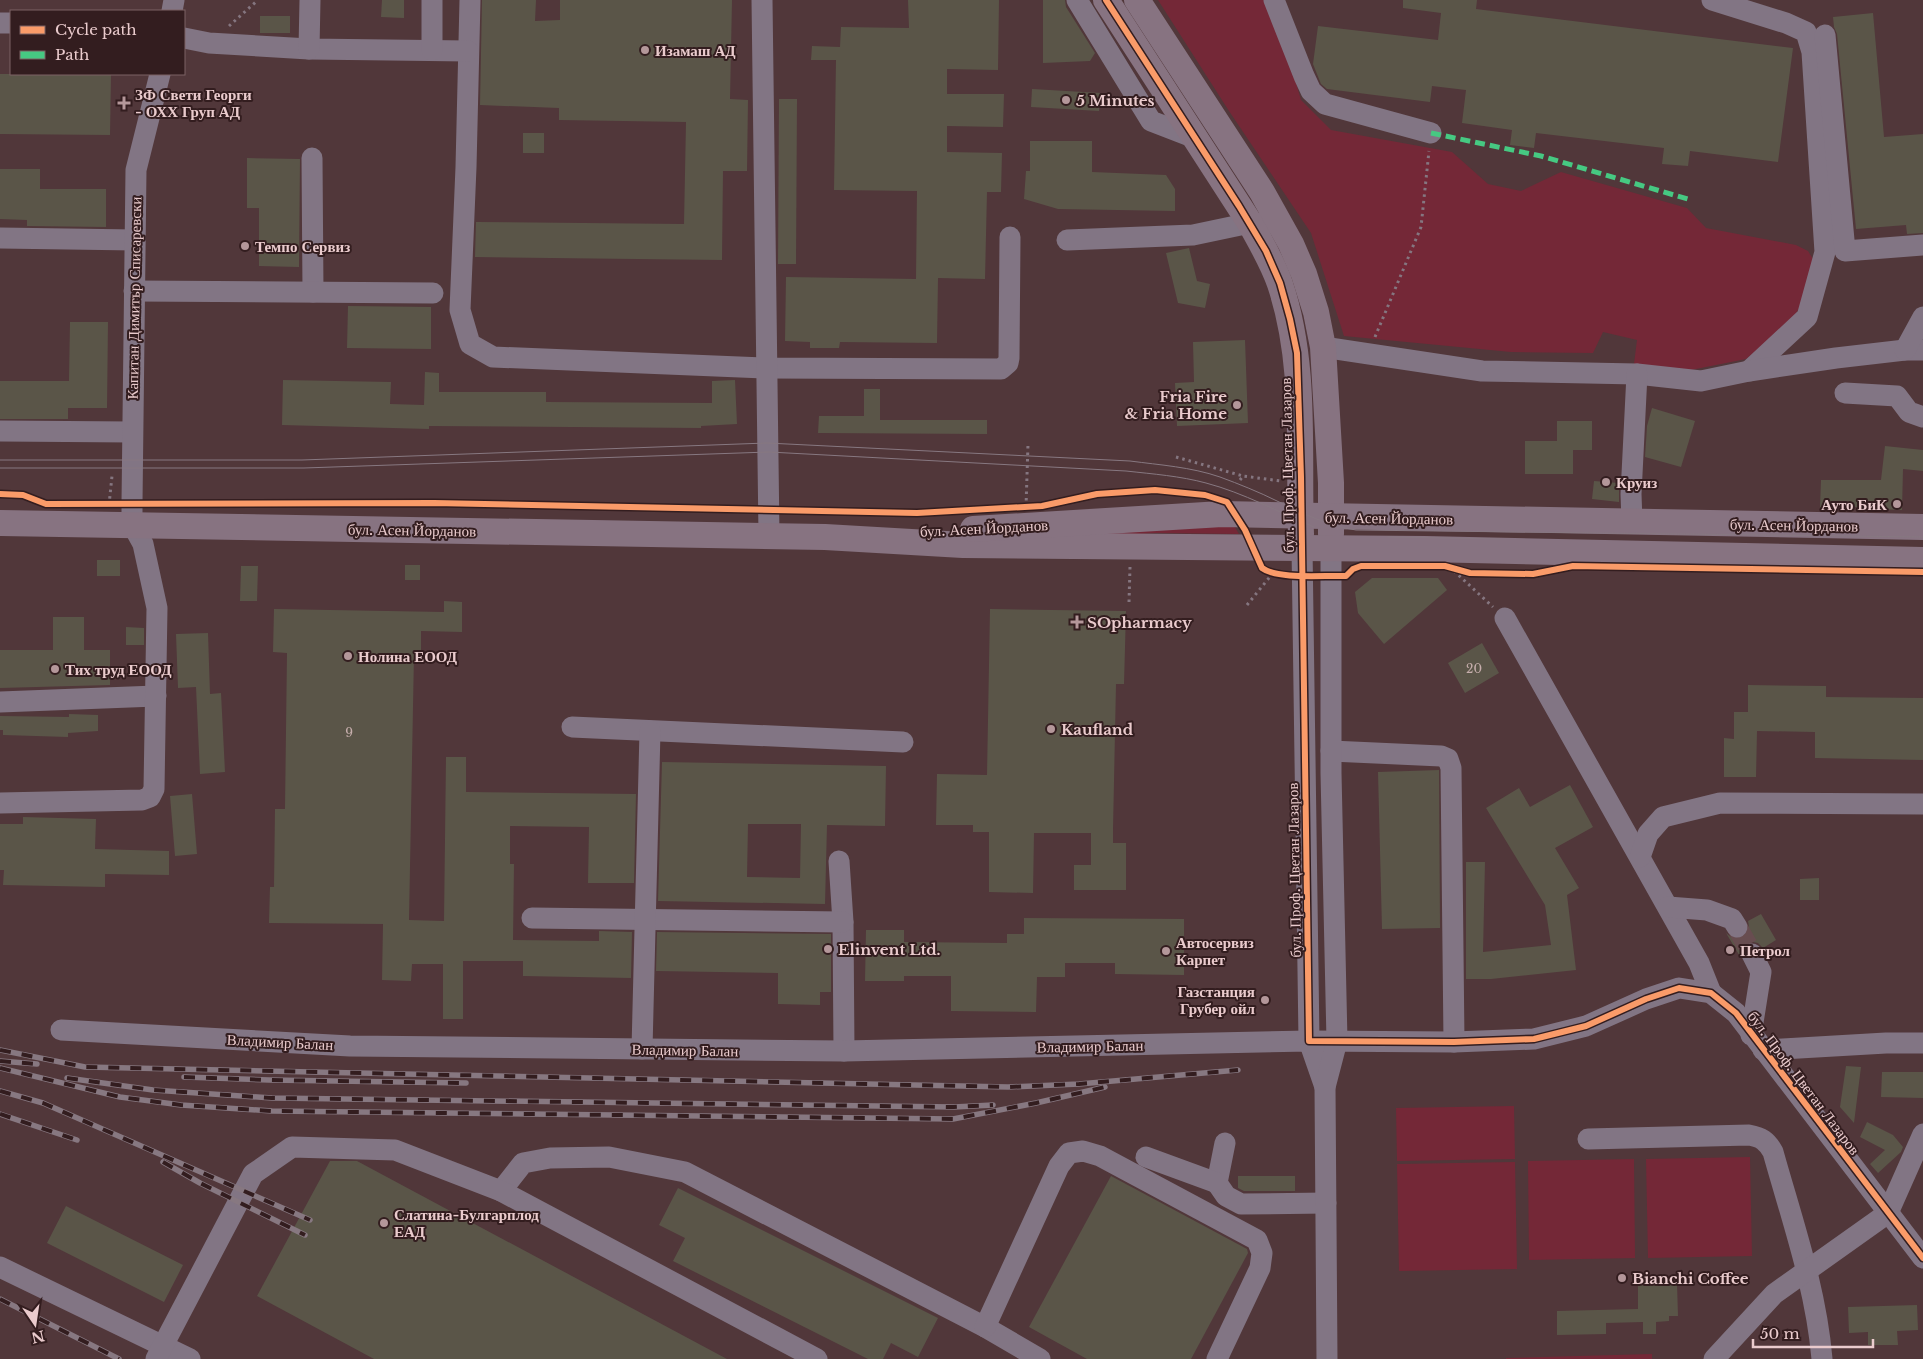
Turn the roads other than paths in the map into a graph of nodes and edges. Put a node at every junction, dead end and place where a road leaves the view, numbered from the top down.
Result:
1 (310, 0) edge
2 (432, 0) edge
3 (470, 0) edge
4 (762, 0) edge
5 (1077, 0) edge
6 (1137, 0) edge
7 (1274, 0) edge
8 (1712, 0) edge
9 (1108, 1) edge
10 (1826, 35) dead end
11 (185, 38) edge
12 (309, 49) junction
13 (432, 50) junction
14 (468, 51) junction
15 (160, 75) edge
16 (1431, 133) road end
17 (1195, 138) junction
18 (312, 158) dead end
19 (1250, 223) junction
20 (1284, 233) junction
21 (1010, 237) dead end
22 (0, 238) edge
23 (134, 240) junction
24 (1067, 240) dead end
25 (1923, 245) edge
26 (134, 290) junction
27 (313, 292) junction
28 (433, 293) dead end
29 (1923, 317) edge
30 (1323, 347) junction
31 (1914, 350) edge
32 (766, 368) junction
33 (1749, 371) junction
34 (1637, 374) junction
35 (1845, 393) dead end
36 (1923, 418) edge
37 (0, 431) edge
38 (132, 432) junction
39 (132, 514) junction
40 (1301, 516) junction
41 (1332, 517) junction
42 (1632, 522) junction
43 (0, 523) edge
44 (1923, 527) edge
45 (769, 536) junction
46 (825, 537) junction
47 (1302, 547) junction
48 (1331, 548) junction
49 (1923, 560) edge
50 (1505, 618) road end
51 (156, 696) junction
52 (0, 702) edge
53 (572, 726) dead end
54 (650, 731) junction
55 (903, 742) dead end
56 (1331, 750) junction
57 (0, 802) edge
58 (1923, 804) edge
59 (1640, 857) junction
60 (839, 861) dead end
61 (1668, 908) junction
62 (532, 918) dead end
63 (646, 920) junction
64 (843, 922) junction
65 (1737, 927) tunnel mouth
66 (1752, 954) tunnel mouth
67 (1710, 993) junction
68 (61, 1030) dead end
69 (1309, 1041) junction
70 (1337, 1041) junction
71 (1454, 1042) junction
72 (1757, 1042) junction
73 (1923, 1043) edge
74 (642, 1049) junction
75 (844, 1051) junction
76 (1325, 1087) junction
77 (1923, 1134) edge
78 (1588, 1139) dead end
79 (1225, 1144) dead end
80 (1146, 1157) dead end
81 (1217, 1182) junction
82 (501, 1191) junction
83 (1326, 1203) junction
84 (1888, 1212) junction
85 (1923, 1258) edge
86 (0, 1267) edge
87 (1807, 1272) junction
88 (985, 1327) junction
89 (159, 1352) edge
90 (190, 1359) edge
91 (817, 1359) edge
92 (1040, 1359) edge
93 (1217, 1359) edge
94 (1327, 1359) edge
95 (1714, 1359) edge
96 (1822, 1359) edge

1 - 12 street
2 - 13 street
3 - 14 street
4 - 32 street
5 - 17 street
6 - 20 main road
7 - 16 street
8 - 33 street
9 - 17 main road, бул. Проф. Цветан Лазаров
10 - 25 street
11 - 12 street
12 - 13 street
13 - 14 street
14 - 32 street
15 - 23 street, Капитан Димитър Списаревски
17 - 19 main road, бул. Проф. Цветан Лазаров
18 - 27 street
19 - 20 street
19 - 24 street
19 - 40 main road, бул. Проф. Цветан Лазаров
20 - 30 main road
21 - 32 street
22 - 23 street
23 - 26 street, Капитан Димитър Списаревски
26 - 27 street
26 - 38 street, Капитан Димитър Списаревски
27 - 28 street
29 - 31 street
30 - 34 street
30 - 41 main road
31 - 33 street
32 - 45 street
33 - 34 street
34 - 42 street
35 - 36 street
37 - 38 street
38 - 39 street, Капитан Димитър Списаревски
39 - 43 main road, бул. Асен Йорданов
39 - 45 main road, бул. Асен Йорданов
39 - 51 street
40 - 41 main road, бул. Асен Йорданов
40 - 46 main road, бул. Асен Йорданов
40 - 47 main road, бул. Проф. Цветан Лазаров
41 - 42 main road, бул. Асен Йорданов
41 - 48 main road
42 - 44 main road, бул. Асен Йорданов
45 - 46 main road, бул. Асен Йорданов
46 - 47 main road, бул. Асен Йорданов
47 - 48 main road, бул. Асен Йорданов
47 - 69 street, бул. Проф. Цветан Лазаров
48 - 49 main road, бул. Асен Йорданов
48 - 56 street
50 - 59 street
51 - 52 street
51 - 57 street
53 - 54 street
54 - 55 street
54 - 63 street
56 - 70 street
56 - 71 street
58 - 59 street
59 - 61 street
60 - 64 street
61 - 65 street
61 - 67 street
62 - 63 street
63 - 64 street
63 - 74 street
64 - 75 street
66 - 72 street
67 - 71 street, бул. Проф. Цветан Лазаров
67 - 72 street, бул. Проф. Цветан Лазаров
68 - 74 street, Владимир Балан
69 - 70 street, Владимир Балан
69 - 75 street, Владимир Балан
69 - 76 street, бул. Проф. Цветан Лазаров
70 - 71 street, бул. Проф. Цветан Лазаров
70 - 76 street
72 - 73 street
72 - 84 street, бул. Проф. Цветан Лазаров
74 - 75 street, Владимир Балан
76 - 83 street
77 - 84 street
78 - 87 street
79 - 81 street
80 - 81 street
81 - 83 street
82 - 88 street
82 - 89 street
82 - 91 street
83 - 94 street
84 - 85 street, бул. Проф. Цветан Лазаров
84 - 87 street
86 - 89 street
87 - 95 street
87 - 96 street
88 - 92 street
88 - 93 street
89 - 90 street

